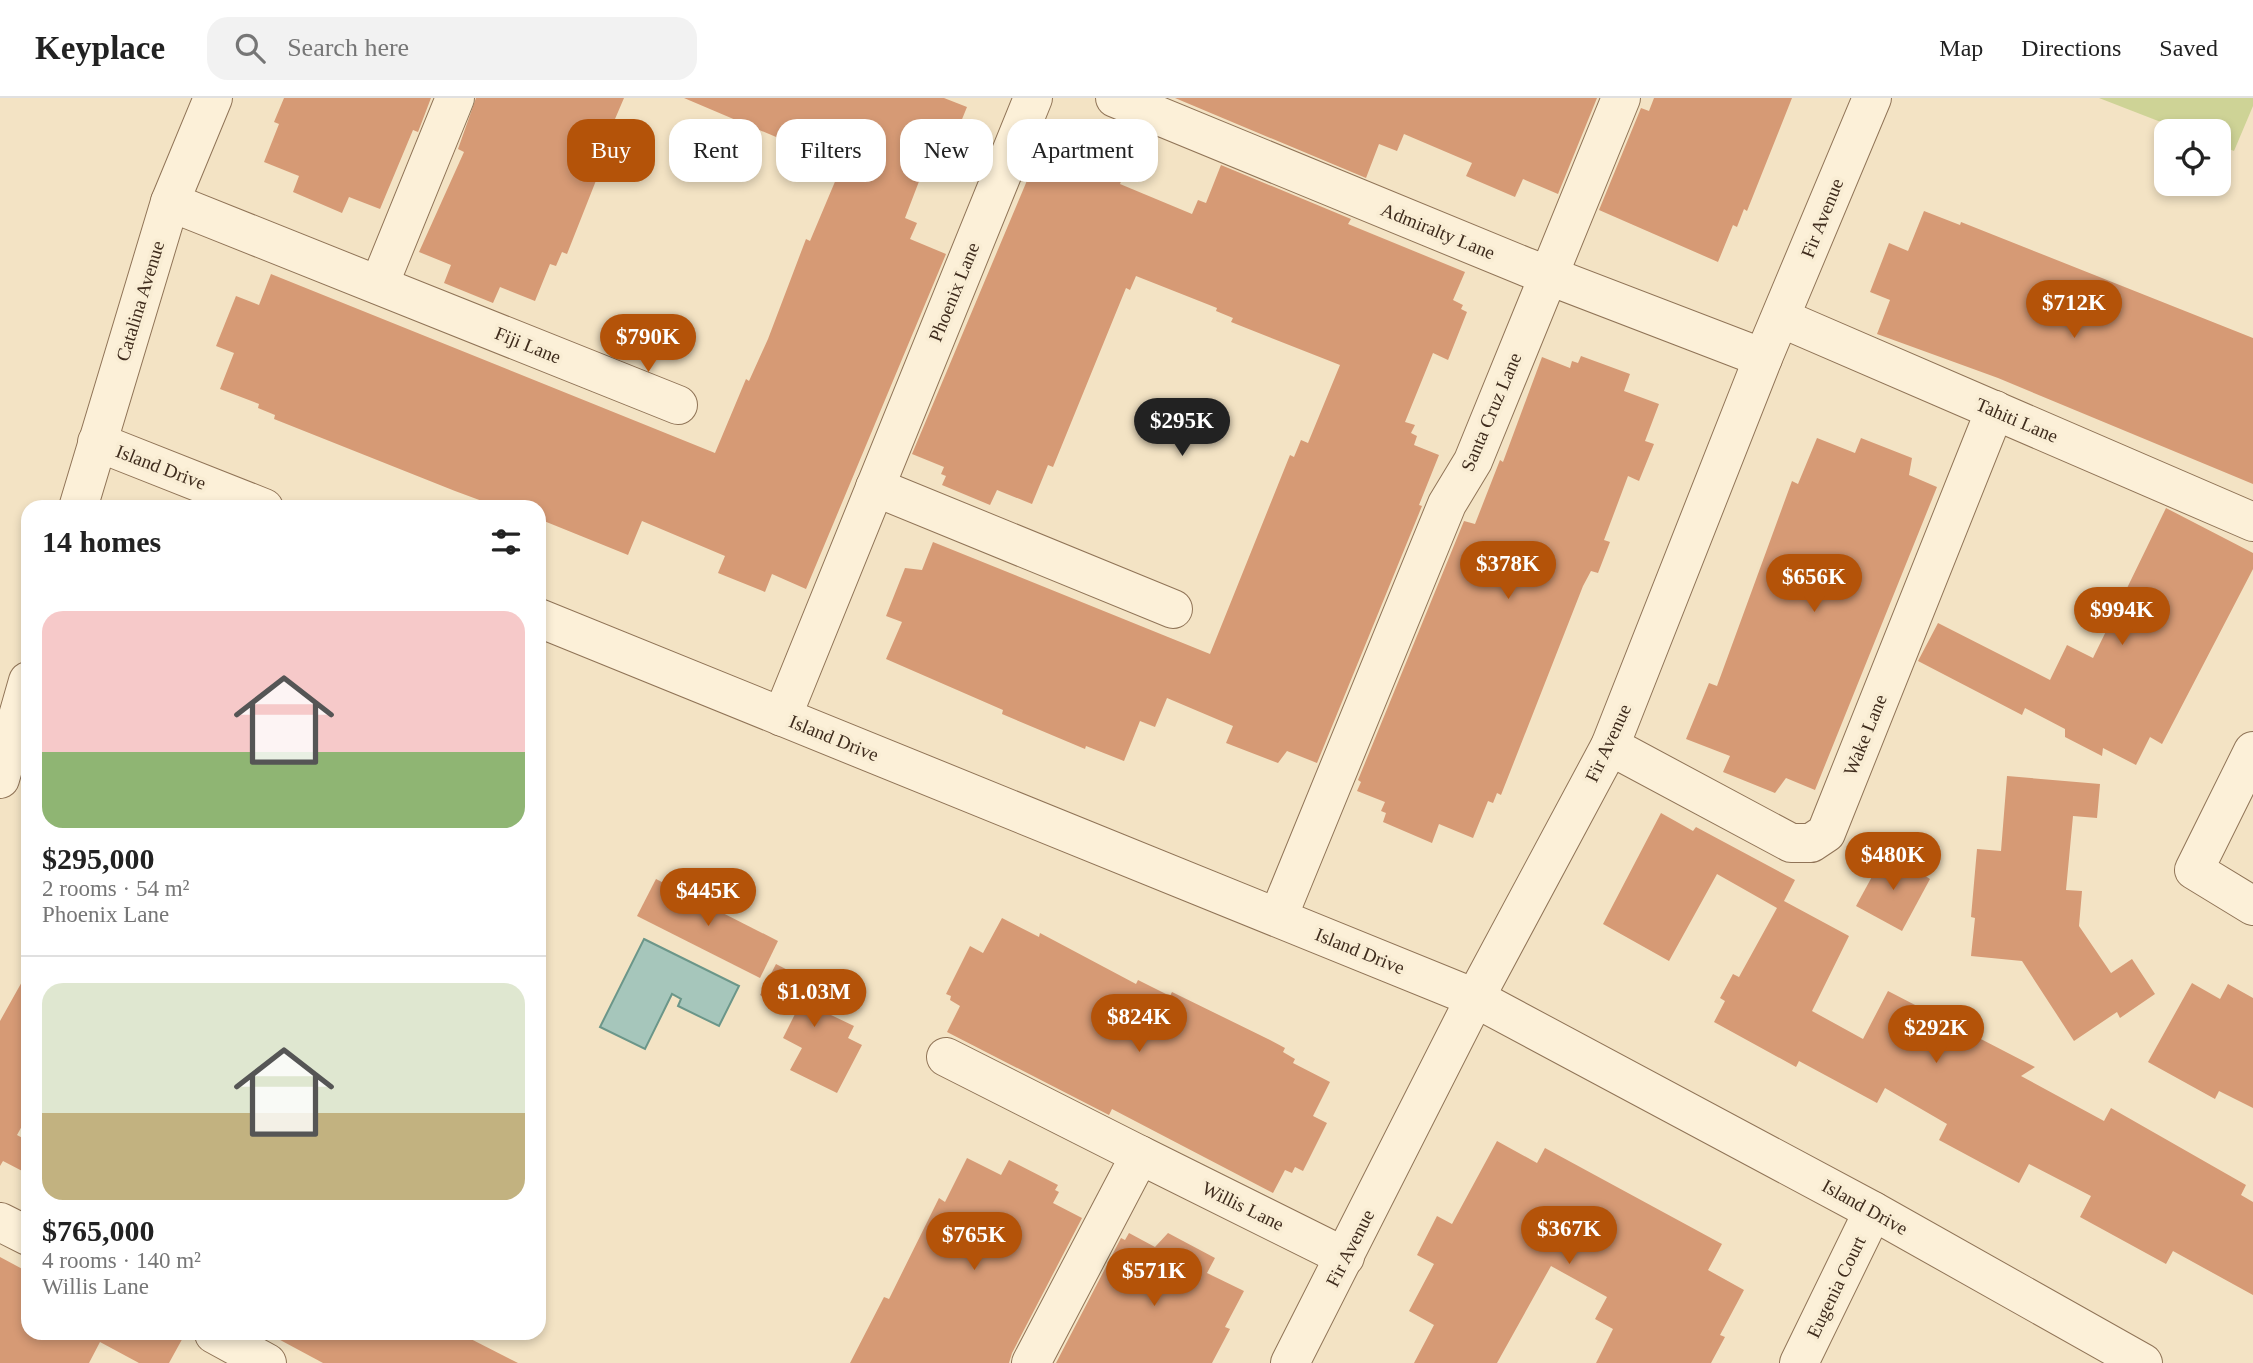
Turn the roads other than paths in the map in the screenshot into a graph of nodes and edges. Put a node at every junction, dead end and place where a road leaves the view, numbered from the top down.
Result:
1 (213, 98) edge
2 (455, 98) edge
3 (1033, 98) edge
4 (1115, 98) edge
5 (1621, 98) edge
6 (1872, 98) edge
7 (170, 202) junction
8 (1548, 275) junction
9 (379, 285) junction
10 (1781, 318) junction
11 (1763, 358) junction
12 (678, 405) dead end
13 (1995, 410) junction
14 (97, 442) junction
15 (875, 487) junction
16 (200, 495) edge
17 (80, 500) edge
18 (225, 500) edge
19 (2253, 522) edge
20 (1173, 609) dead end
21 (546, 621) edge
22 (21, 706) edge
23 (782, 717) junction
24 (1610, 746) junction
25 (2253, 751) edge
26 (0, 779) edge
27 (2253, 906) edge
28 (1278, 917) junction
29 (1475, 998) junction
30 (946, 1057) dead end
31 (1140, 1155) junction
32 (1873, 1210) junction
33 (0, 1222) edge
34 (21, 1232) edge
35 (1345, 1257) junction
36 (225, 1340) edge
37 (267, 1363) edge
38 (1031, 1363) edge
39 (1290, 1363) edge
40 (1799, 1363) edge
41 (2143, 1363) edge

1 - 7 street, Catalina Avenue
2 - 9 street
3 - 15 street, Phoenix Lane
4 - 8 street, Admiralty Lane
5 - 8 street, Santa Cruz Lane
6 - 10 street, Fir Avenue
7 - 9 street, Fiji Lane
7 - 14 street, Catalina Avenue
8 - 11 street, Admiralty Lane
8 - 28 street, Santa Cruz Lane
9 - 12 street, Fiji Lane
10 - 11 street, Fir Avenue
10 - 13 street, Tahiti Lane
11 - 24 street, Fir Avenue
13 - 19 street, Tahiti Lane
13 - 24 street, Wake Lane
14 - 16 street, Island Drive
14 - 17 street, Catalina Avenue
15 - 20 street
15 - 23 street, Phoenix Lane
16 - 18 street, Island Drive
21 - 23 street, Island Drive
22 - 26 street
23 - 28 street, Island Drive
24 - 29 street, Fir Avenue
25 - 27 street
28 - 29 street, Island Drive
29 - 32 street, Island Drive
29 - 35 street, Fir Avenue
30 - 31 street, Willis Lane
31 - 35 street, Willis Lane
31 - 38 street
32 - 40 street, Eugenia Court
32 - 41 street, Island Drive
33 - 34 street
35 - 39 street, Fir Avenue
36 - 37 street

